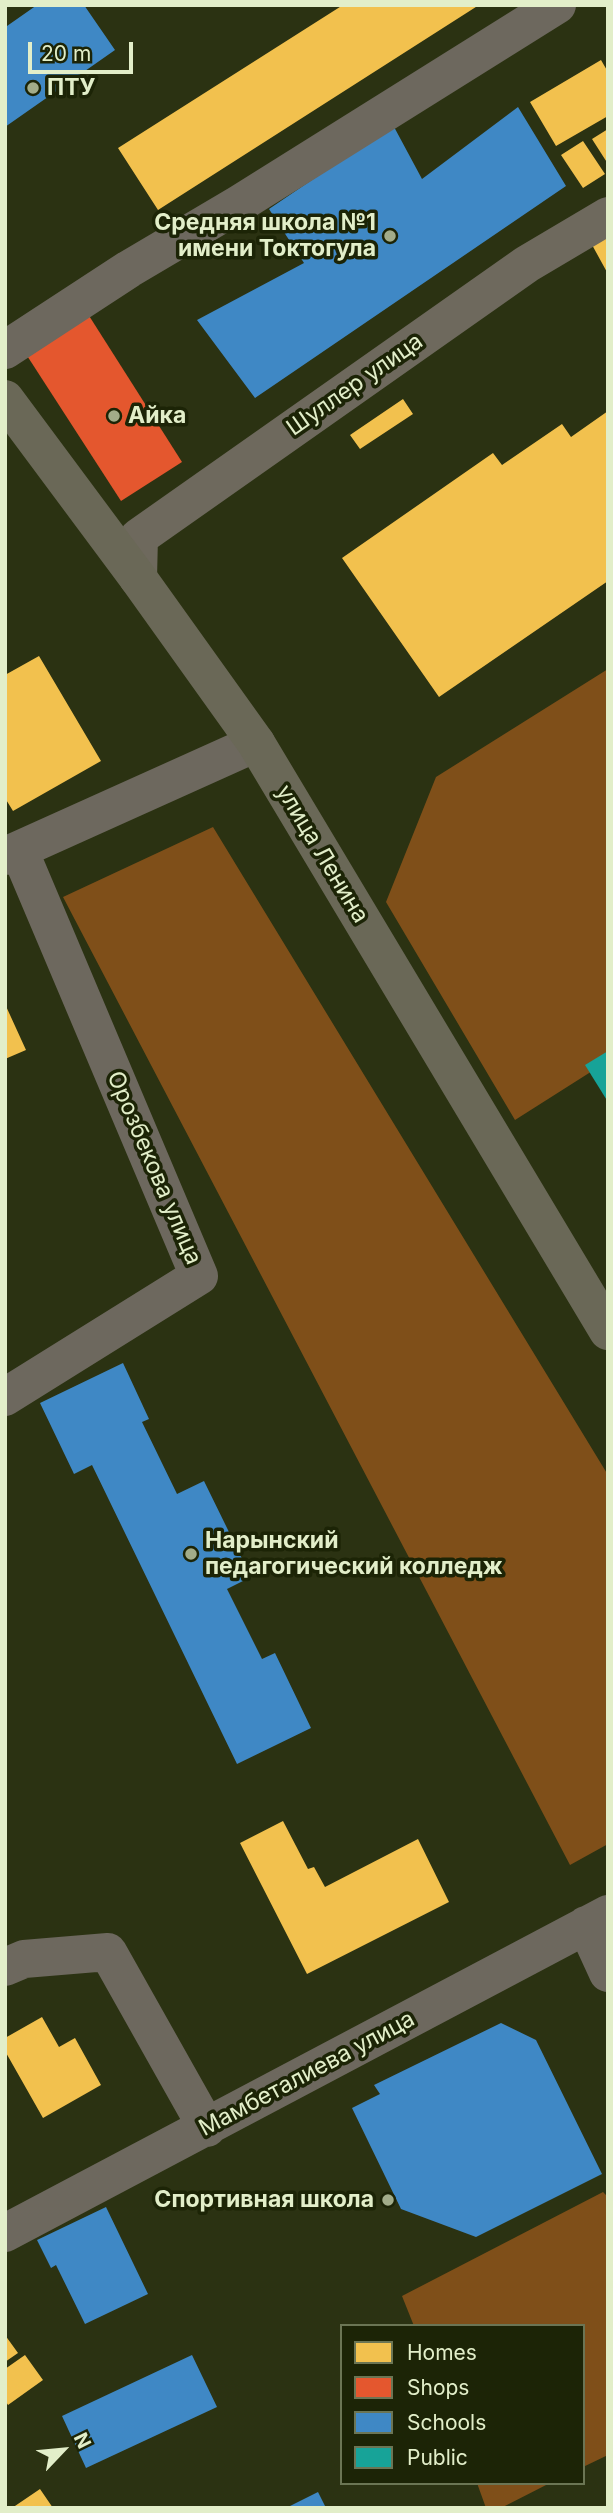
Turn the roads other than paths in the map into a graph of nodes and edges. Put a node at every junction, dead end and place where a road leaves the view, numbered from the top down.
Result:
1 (556, 5) edge
2 (608, 216) edge
3 (5, 350) edge
4 (5, 399) edge
5 (138, 578) junction
6 (256, 743) junction
7 (12, 853) edge
8 (608, 1331) edge
9 (5, 1397) edge
10 (597, 1919) edge
11 (5, 1967) edge
12 (608, 1973) edge
13 (207, 2128) junction
14 (5, 2233) edge

1 - 3 street
2 - 5 street, Шуллер улица
4 - 5 main road, улица Ленина
5 - 6 main road, улица Ленина
6 - 7 street
6 - 8 main road, улица Ленина
7 - 9 street, Орозбекова улица
10 - 12 street
10 - 13 street, Мамбеталиева улица
11 - 13 street
13 - 14 street, Мамбеталиева улица

